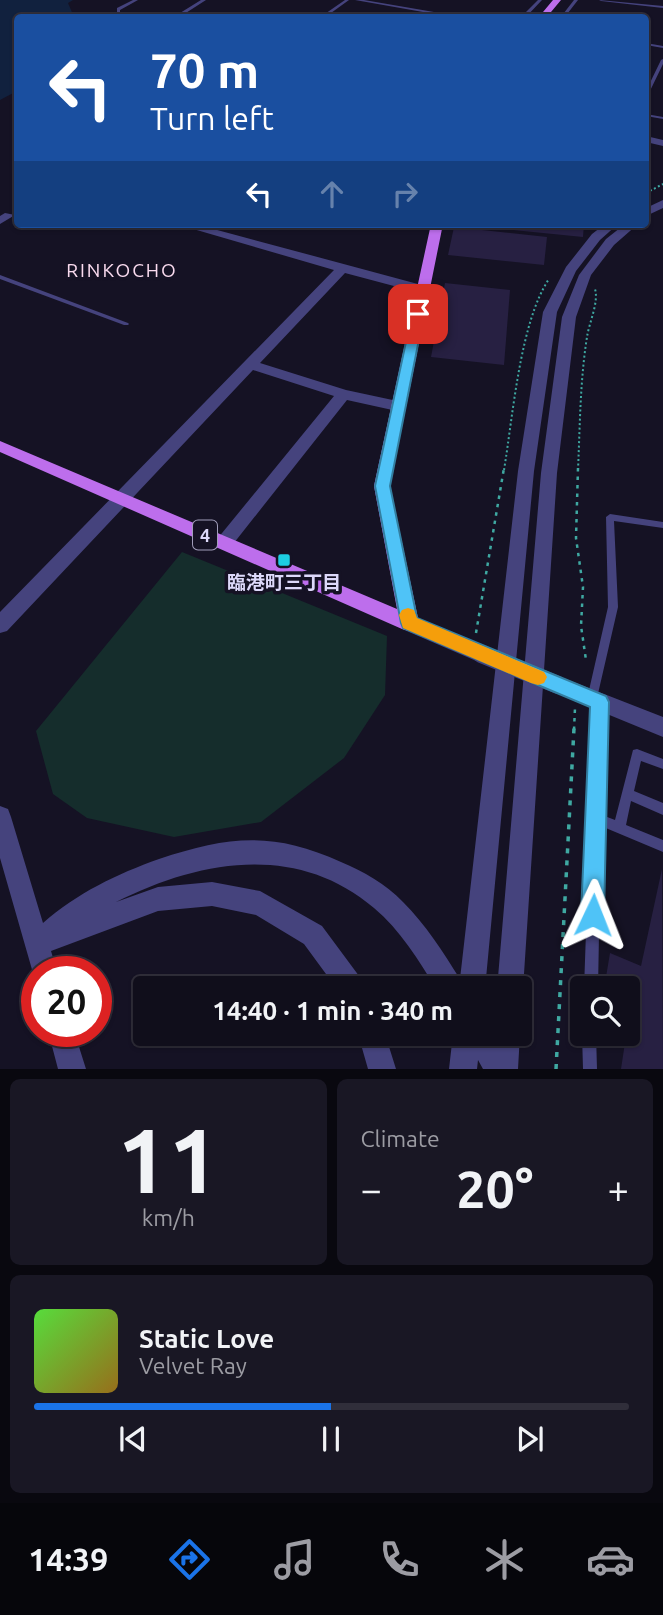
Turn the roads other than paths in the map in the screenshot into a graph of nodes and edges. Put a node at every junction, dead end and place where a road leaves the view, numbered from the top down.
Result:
1 (136, 0) edge
2 (206, 0) edge
3 (347, 0) edge
4 (357, 0) edge
5 (540, 0) edge
6 (557, 0) edge
7 (576, 0) edge
8 (601, 0) edge
9 (663, 7) edge
10 (118, 14) edge
11 (181, 14) edge
12 (327, 14) edge
13 (443, 14) edge
14 (526, 14) edge
15 (545, 14) edge
16 (565, 14) edge
17 (663, 60) edge
18 (649, 89) edge
19 (196, 228) edge
20 (436, 228) edge
21 (607, 228) edge
22 (627, 228) edge
23 (342, 269) junction
24 (0, 277) edge
25 (424, 290) junction
26 (126, 324) dead end
27 (251, 365) junction
28 (344, 394) junction
29 (397, 406) junction
30 (0, 446) edge
31 (122, 499) junction
32 (663, 524) edge
33 (224, 543) junction
34 (409, 623) junction
35 (0, 625) edge
36 (589, 702) junction
37 (663, 727) edge
38 (663, 764) edge
39 (628, 794) junction
40 (663, 809) edge
41 (0, 818) edge
42 (596, 818) junction
43 (620, 828) junction
44 (663, 846) edge
45 (37, 944) junction
46 (40, 956) edge
47 (344, 976) edge
48 (443, 976) edge
49 (473, 976) edge
50 (511, 976) edge
51 (591, 976) edge
52 (375, 1046) edge
53 (466, 1046) edge
54 (486, 1046) edge
55 (504, 1046) edge
56 (589, 1046) edge
57 (66, 1047) edge
58 (72, 1069) edge
59 (382, 1069) edge
60 (463, 1069) edge
61 (501, 1069) edge
62 (590, 1069) edge

1 - 10 lane
2 - 11 lane
3 - 12 lane
4 - 13 lane
5 - 14 lane
6 - 15 main road
7 - 16 lane
8 - 9 lane
17 - 18 lane
19 - 23 street
20 - 25 main road
21 - 49 street
22 - 50 street
23 - 25 street
23 - 27 street
24 - 26 lane
25 - 29 main road
27 - 28 street
27 - 31 street
28 - 29 street
28 - 33 street
29 - 34 main road
30 - 31 main road, 4
31 - 33 main road, 4
31 - 35 street
32 - 36 lane
33 - 34 main road, 4
34 - 36 street, bridge
36 - 37 street
36 - 42 lane
38 - 39 lane
39 - 40 lane
39 - 43 lane
41 - 45 street
42 - 43 lane
42 - 51 lane
43 - 44 lane
45 - 46 street
45 - 47 street
45 - 48 street
52 - 59 street
53 - 60 street
54 - 61 street
55 - 61 street
56 - 62 lane
57 - 58 street

